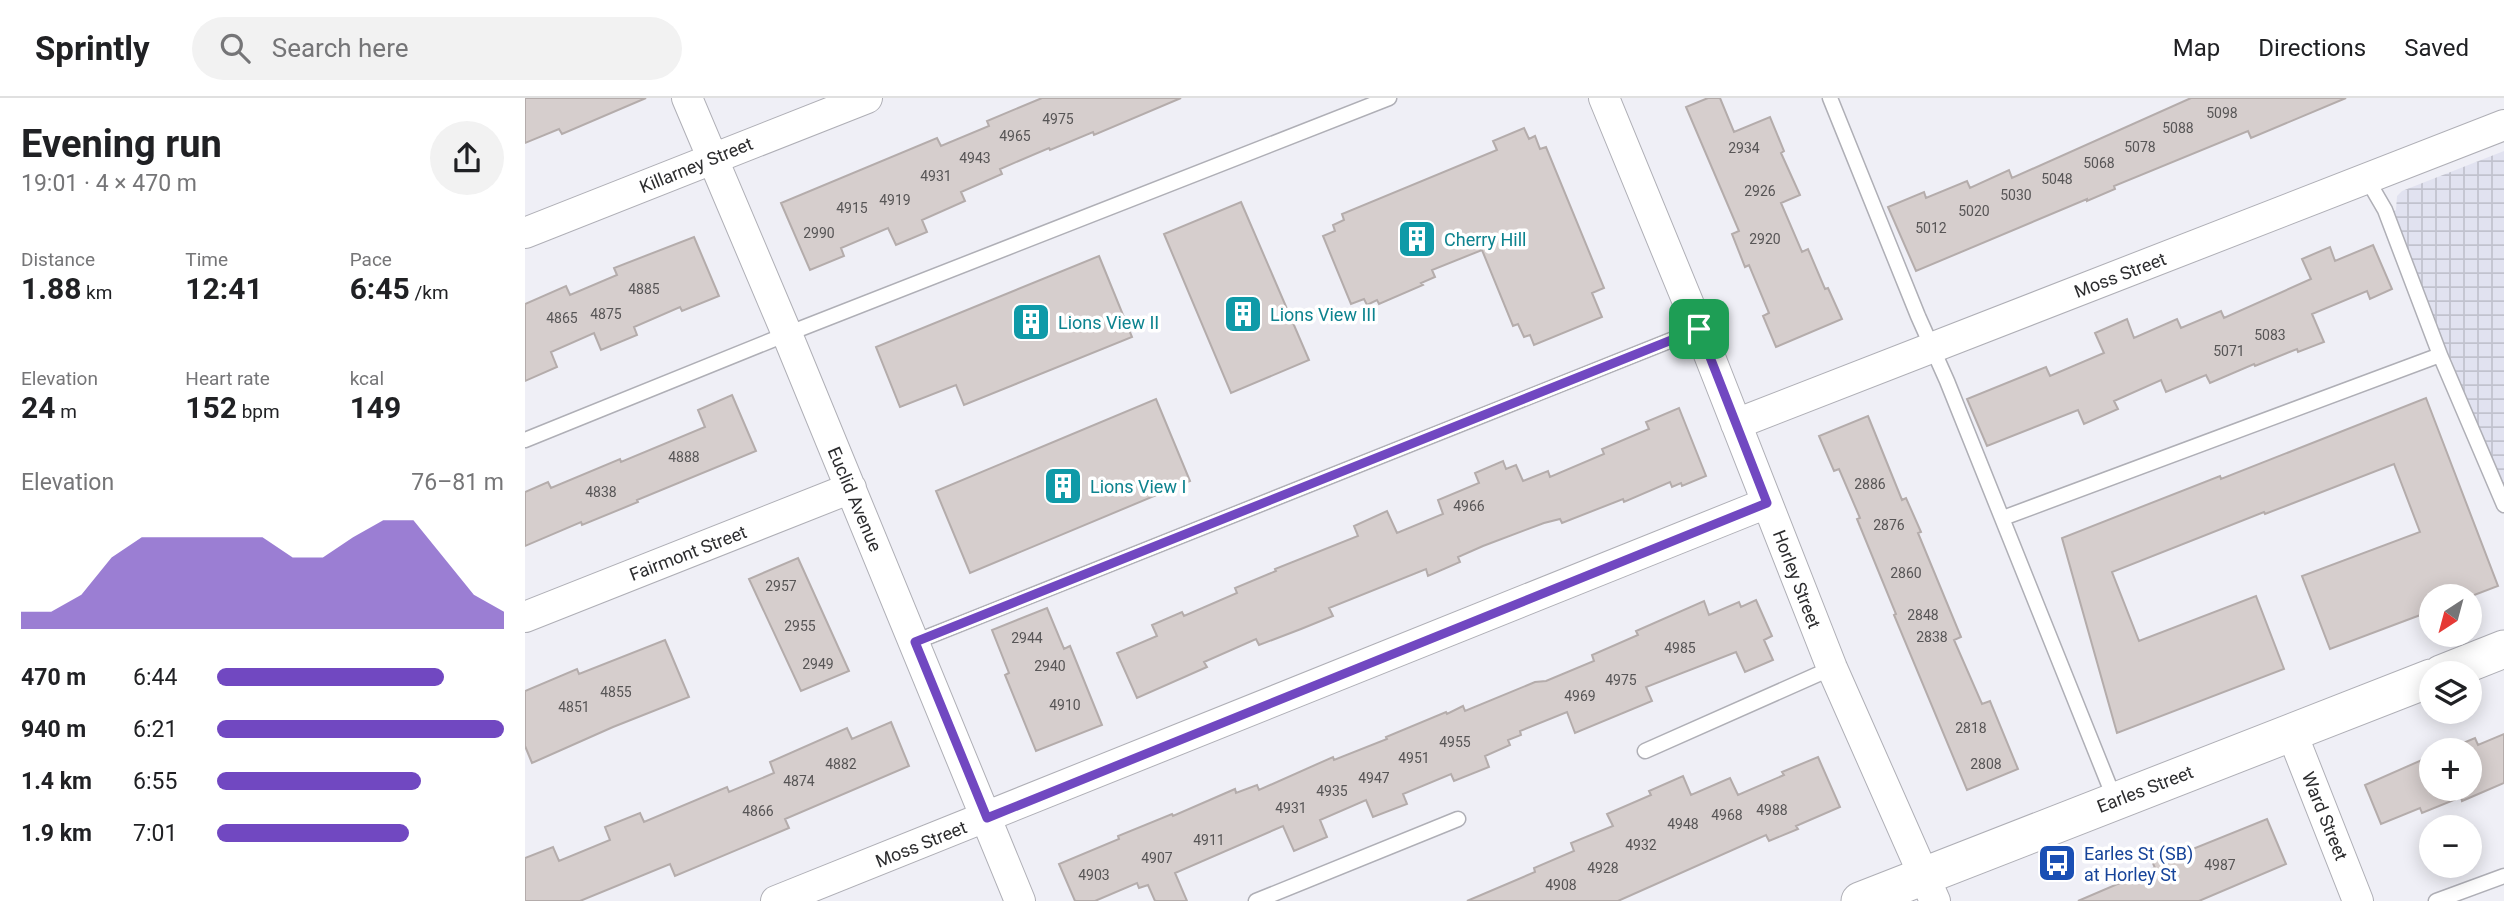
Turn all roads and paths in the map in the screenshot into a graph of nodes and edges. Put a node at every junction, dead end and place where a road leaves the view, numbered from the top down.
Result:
1 (687, 98) edge
2 (867, 98) edge
3 (1389, 98) edge
4 (1604, 98) edge
5 (1829, 98) edge
6 (2504, 125) edge
7 (712, 159) junction
8 (2367, 179) junction
9 (525, 233) edge
10 (1699, 329) junction
11 (787, 334) junction
12 (1933, 348) junction
13 (2440, 355) junction
14 (1736, 424) junction
15 (525, 440) edge
16 (851, 488) junction
17 (1767, 503) junction
18 (2504, 505) edge
19 (2003, 518) junction
20 (525, 617) edge
21 (915, 642) junction
22 (2504, 649) edge
23 (2474, 661) edge
24 (1832, 668) junction
25 (2419, 683) edge
26 (2291, 731) junction
27 (1645, 751) dead end
28 (2116, 801) junction
29 (987, 818) junction
30 (1458, 819) dead end
31 (2504, 876) edge
32 (1930, 888) edge
33 (776, 901) edge
34 (1020, 901) edge
35 (1256, 901) edge
36 (1860, 901) edge
37 (2358, 901) edge
38 (2436, 901) edge

1 - 7 street, Euclid Avenue
2 - 7 street, Killarney Street
3 - 11 lane
4 - 10 street, Horley Street
5 - 12 lane
6 - 8 street, Moss Street
7 - 9 street, Killarney Street
7 - 11 street, Euclid Avenue
8 - 12 street, Moss Street
8 - 13 lane
10 - 14 street, Horley Street
10 - 21 lane
11 - 15 lane
11 - 16 street, Euclid Avenue
12 - 14 street, Moss Street
12 - 19 lane
13 - 18 lane
13 - 19 lane
14 - 17 street, Horley Street
16 - 20 street, Fairmont Street
16 - 21 street, Euclid Avenue
17 - 24 street, Horley Street
17 - 29 street, Moss Street
19 - 28 lane
21 - 29 street, Euclid Avenue
22 - 23 street
24 - 27 lane
24 - 32 street, Horley Street
25 - 26 street, Earles Street
26 - 28 street, Earles Street
26 - 37 street, Ward Street
28 - 32 street, Earles Street
29 - 33 street, Moss Street
29 - 34 street, Euclid Avenue
30 - 35 lane
31 - 38 lane
32 - 36 street, Earles Street

